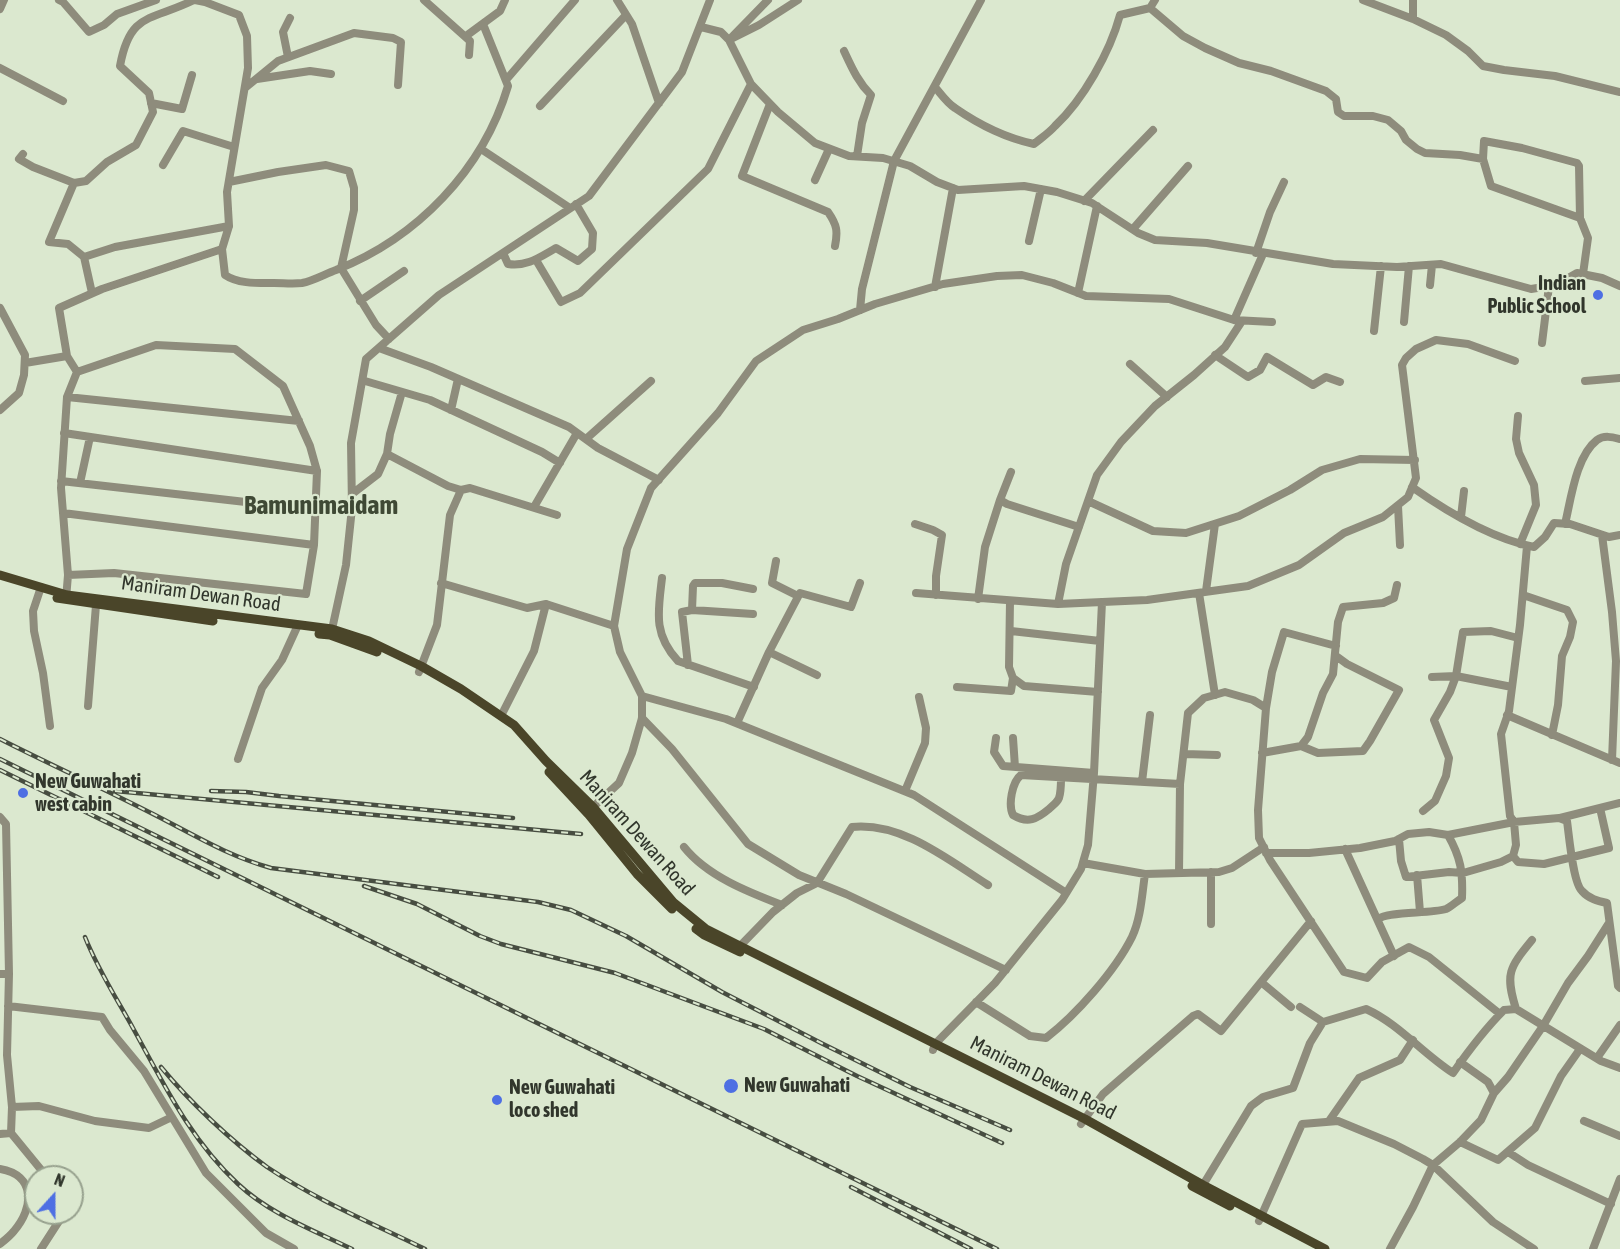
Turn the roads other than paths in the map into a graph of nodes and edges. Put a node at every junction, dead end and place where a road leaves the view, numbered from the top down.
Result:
1 (3, 0) edge
2 (59, 0) edge
3 (156, 0) edge
4 (194, 0) edge
5 (424, 0) edge
6 (505, 0) edge
7 (575, 0) edge
8 (617, 0) edge
9 (710, 0) edge
10 (768, 0) edge
11 (798, 0) edge
12 (981, 0) edge
13 (1155, 0) edge
14 (1364, 0) edge
15 (1413, 0) edge
16 (1150, 8) junction
17 (0, 9) edge
18 (626, 15) junction
19 (290, 18) dead end
20 (1413, 19) junction
21 (483, 24) junction
22 (701, 27) junction
23 (466, 36) junction
24 (729, 40) junction
25 (844, 51) dead end
26 (469, 55) dead end
27 (288, 57) junction
28 (0, 68) edge
29 (331, 74) dead end
30 (192, 75) dead end
31 (256, 79) junction
32 (506, 80) junction
33 (751, 84) junction
34 (398, 85) dead end
35 (935, 87) junction
36 (245, 88) junction
37 (1620, 92) edge
38 (63, 101) dead end
39 (152, 103) junction
40 (659, 103) junction
41 (770, 104) junction
42 (540, 106) dead end
43 (1154, 130) dead end
44 (234, 147) junction
45 (481, 148) junction
46 (829, 148) junction
47 (23, 154) dead end
48 (857, 156) junction
49 (1483, 159) junction
50 (894, 161) junction
51 (163, 165) dead end
52 (1188, 166) dead end
53 (815, 180) dead end
54 (229, 182) junction
55 (1284, 182) dead end
56 (74, 183) junction
57 (952, 188) junction
58 (1041, 189) junction
59 (1084, 201) junction
60 (573, 206) junction
61 (1097, 206) junction
62 (1580, 218) junction
63 (229, 226) junction
64 (1133, 229) junction
65 (1029, 241) dead end
66 (835, 246) dead end
67 (222, 249) junction
68 (503, 253) junction
69 (1259, 253) junction
70 (84, 257) junction
71 (536, 260) junction
72 (1432, 265) junction
73 (1382, 266) junction
74 (1409, 266) junction
75 (340, 268) junction
76 (404, 271) dead end
77 (1584, 274) junction
78 (1430, 285) dead end
79 (1549, 286) junction
80 (1620, 286) edge
81 (935, 287) junction
82 (92, 293) junction
83 (1078, 293) junction
84 (360, 302) junction
85 (0, 308) edge
86 (860, 310) junction
87 (1238, 320) junction
88 (1272, 322) dead end
89 (1404, 322) dead end
90 (1374, 331) dead end
91 (389, 339) junction
92 (1542, 343) dead end
93 (379, 348) junction
94 (67, 356) junction
95 (1215, 356) junction
96 (1515, 361) dead end
97 (25, 363) junction
98 (1131, 364) dead end
99 (77, 372) junction
100 (1620, 378) edge
101 (458, 379) junction
102 (365, 381) dead end
103 (651, 381) dead end
104 (1585, 381) dead end
105 (1340, 382) dead end
106 (402, 392) junction
107 (67, 397) junction
108 (1167, 397) junction
109 (0, 410) edge
110 (451, 410) junction
111 (1518, 416) dead end
112 (299, 421) junction
113 (64, 433) junction
114 (577, 433) junction
115 (90, 437) junction
116 (586, 439) junction
117 (1620, 439) edge
118 (387, 454) junction
119 (1414, 460) junction
120 (560, 463) junction
121 (317, 471) junction
122 (1011, 472) dead end
123 (659, 480) junction
124 (61, 481) junction
125 (80, 483) junction
126 (1412, 487) junction
127 (461, 490) junction
128 (1464, 491) dead end
129 (352, 494) junction
130 (1000, 500) junction
131 (1088, 501) junction
132 (1398, 506) junction
133 (534, 507) junction
134 (316, 510) junction
135 (63, 513) junction
136 (557, 515) dead end
137 (1461, 517) junction
138 (915, 524) dead end
139 (1215, 524) junction
140 (1565, 524) junction
141 (1079, 527) junction
142 (1602, 535) junction
143 (1620, 535) edge
144 (314, 545) junction
145 (1400, 545) dead end
146 (1523, 545) junction
147 (776, 561) dead end
148 (0, 574) edge
149 (68, 575) junction
150 (662, 578) dead end
151 (0, 581) edge
152 (441, 583) junction
153 (860, 583) dead end
154 (1397, 585) dead end
155 (753, 589) dead end
156 (40, 590) junction
157 (1202, 592) junction
158 (915, 593) dead end
159 (936, 595) junction
160 (1523, 595) junction
161 (798, 596) junction
162 (67, 598) junction
163 (978, 599) junction
164 (1010, 601) junction
165 (1102, 602) junction
166 (546, 604) junction
167 (1058, 604) junction
168 (96, 605) junction
169 (692, 610) junction
170 (753, 614) dead end
171 (614, 626) junction
172 (296, 628) junction
173 (1011, 631) junction
174 (331, 632) junction
175 (1518, 638) junction
176 (1100, 641) junction
177 (1336, 646) junction
178 (770, 652) junction
179 (1336, 656) junction
180 (687, 664) junction
181 (420, 669) junction
182 (817, 675) dead end
183 (1456, 676) junction
184 (1432, 677) dead end
185 (1013, 678) junction
186 (754, 687) junction
187 (957, 687) dead end
188 (1512, 687) junction
189 (1098, 692) junction
190 (1215, 695) junction
191 (642, 696) junction
192 (919, 697) dead end
193 (1617, 704) edge
194 (88, 706) dead end
195 (1266, 708) junction
196 (1150, 715) dead end
197 (1507, 715) junction
198 (501, 716) junction
199 (642, 718) junction
200 (737, 723) junction
201 (50, 726) dead end
202 (1552, 735) junction
203 (996, 738) dead end
204 (1013, 738) dead end
205 (1301, 746) junction
206 (1262, 753) junction
207 (1185, 754) junction
208 (1217, 755) dead end
209 (238, 759) dead end
210 (1616, 761) edge
211 (1015, 767) junction
212 (1093, 776) junction
213 (1061, 778) junction
214 (1142, 782) junction
215 (1180, 784) junction
216 (905, 791) junction
217 (1620, 803) edge
218 (593, 807) junction
219 (1600, 808) junction
220 (1423, 811) dead end
221 (0, 817) edge
222 (1559, 818) junction
223 (1515, 822) junction
224 (3, 832) edge
225 (1448, 835) junction
226 (1399, 839) junction
227 (684, 847) dead end
228 (1345, 849) junction
229 (1265, 850) junction
230 (1513, 856) junction
231 (1572, 857) junction
232 (1083, 863) junction
233 (1211, 872) junction
234 (1179, 873) junction
235 (1463, 873) junction
236 (1145, 874) junction
237 (1417, 875) junction
238 (818, 883) junction
239 (988, 885) dead end
240 (1065, 892) junction
241 (782, 905) junction
242 (4, 907) edge
243 (1420, 912) junction
244 (1378, 919) junction
245 (1311, 921) junction
246 (1609, 923) junction
247 (1211, 924) dead end
248 (1532, 940) dead end
249 (741, 945) junction
250 (1394, 956) junction
251 (1006, 970) junction
252 (0, 974) edge
253 (9, 974) junction
254 (1261, 982) junction
255 (1620, 988) edge
256 (976, 1002) junction
257 (8, 1006) junction
258 (1291, 1006) dead end
259 (1300, 1007) dead end
260 (1516, 1009) junction
261 (1500, 1014) junction
262 (1323, 1022) junction
263 (1620, 1025) edge
264 (1543, 1026) junction
265 (1413, 1040) junction
266 (934, 1047) junction
267 (1580, 1049) junction
268 (4, 1055) edge
269 (1597, 1058) junction
270 (1460, 1062) junction
271 (1620, 1068) edge
272 (1494, 1093) junction
273 (12, 1107) junction
274 (172, 1117) junction
275 (1083, 1121) junction
276 (1329, 1121) junction
277 (1584, 1121) dead end
278 (11, 1133) junction
279 (0, 1134) edge
280 (1620, 1136) edge
281 (1460, 1142) junction
282 (1130, 1147) junction
283 (1508, 1152) junction
284 (37, 1165) edge
285 (1433, 1165) junction
286 (0, 1169) edge
287 (1620, 1179) edge
288 (1203, 1185) junction
289 (1611, 1204) junction
290 (1259, 1218) junction
291 (56, 1225) edge
292 (0, 1244) edge
293 (41, 1249) edge
294 (294, 1249) edge
295 (1311, 1249) edge
296 (1325, 1249) edge
297 (1390, 1249) edge
298 (1534, 1249) edge
299 (1593, 1249) edge

1 - 17 street
2 - 3 street
4 - 36 street
4 - 39 street
5 - 23 street
6 - 21 street
7 - 32 street
8 - 18 street
9 - 22 street
10 - 24 street
11 - 24 street
12 - 35 street
13 - 16 street
14 - 20 street
15 - 20 street
16 - 35 street
16 - 49 street
18 - 40 street
18 - 42 street
19 - 27 street
20 - 37 street
21 - 23 street
21 - 32 street
22 - 24 street
22 - 40 street
23 - 26 street
24 - 33 street
25 - 48 street
27 - 31 street
27 - 34 street
28 - 38 street
29 - 31 street
30 - 39 street
31 - 36 street
32 - 45 street
33 - 41 street
33 - 71 street
35 - 50 street
36 - 44 street
39 - 56 street
40 - 60 street
41 - 46 street
41 - 66 street
43 - 59 street
44 - 51 street
44 - 54 street
45 - 60 street
45 - 75 street
46 - 48 street
46 - 53 street
47 - 56 street
48 - 50 street
49 - 62 street
49 - 62 street
50 - 57 street
50 - 86 street
52 - 64 street
54 - 63 street
54 - 75 street
55 - 69 street
56 - 70 street
57 - 58 street
57 - 81 street
58 - 59 street
58 - 65 street
59 - 61 street
60 - 68 street
60 - 71 street
61 - 64 street
61 - 83 street
62 - 77 street
63 - 67 street
63 - 70 street
64 - 69 street
67 - 75 street
67 - 82 street
68 - 71 street
68 - 91 street
69 - 73 street
69 - 87 street
70 - 82 street
72 - 74 street
72 - 78 street
72 - 79 street
73 - 74 street
73 - 90 street
74 - 89 street
75 - 84 street
76 - 84 street
77 - 79 street
77 - 80 street
79 - 92 street
81 - 83 street
81 - 86 street
82 - 94 street
83 - 87 street
84 - 91 street
85 - 97 street
86 - 123 street
87 - 88 street
87 - 95 street
91 - 93 street
93 - 101 street
93 - 129 street
94 - 97 street
94 - 99 street
95 - 105 street
95 - 108 street
96 - 119 street
97 - 109 street
98 - 108 street
99 - 107 street
99 - 112 street
100 - 104 street
101 - 110 street
101 - 114 street
102 - 106 street
103 - 116 street
106 - 110 street
106 - 118 street
107 - 112 street
107 - 113 street
108 - 131 street
110 - 120 street
111 - 146 street
112 - 121 street
113 - 115 street
113 - 124 street
114 - 116 street
114 - 120 street
115 - 121 street
115 - 125 street
116 - 123 street
117 - 140 street
118 - 127 street
118 - 129 street
119 - 126 street
119 - 139 street
120 - 133 street
121 - 134 street
122 - 130 street
123 - 171 street
124 - 125 street
124 - 135 street
125 - 134 street
126 - 132 street
126 - 137 street
127 - 133 street
127 - 152 street
128 - 137 street
129 - 174 street
130 - 141 street
130 - 163 street
131 - 139 street
131 - 141 street
132 - 145 street
132 - 157 street
133 - 136 street
134 - 144 street
135 - 144 street
135 - 149 street
137 - 146 street
138 - 159 street
139 - 157 street
140 - 142 street
140 - 146 street
141 - 167 street
142 - 143 street
142 - 193 street
144 - 149 street
146 - 160 street
147 - 161 street
148 - 156 main road, Maniram Dewan Road
149 - 162 street
150 - 180 street
151 - 156 main road, Maniram Dewan Road
152 - 166 street
152 - 181 street
153 - 161 street
154 - 177 street
155 - 169 street
156 - 162 main road, Maniram Dewan Road
156 - 201 street
157 - 165 street
157 - 190 street
158 - 159 street
159 - 163 street
160 - 175 street
160 - 202 street
161 - 178 street
162 - 168 main road, Maniram Dewan Road
162 - 172 main road, Maniram Dewan Road
163 - 164 street
164 - 167 street
164 - 173 street
165 - 167 street
165 - 176 street
166 - 171 street
166 - 198 street
168 - 172 main road, Maniram Dewan Road
168 - 194 street
169 - 170 street
169 - 180 street
171 - 191 street
172 - 174 main road, Maniram Dewan Road
172 - 209 street
173 - 176 street
173 - 185 street
174 - 181 main road, Maniram Dewan Road
175 - 183 street
175 - 188 street
176 - 189 street
177 - 179 street
177 - 195 street
178 - 182 street
178 - 186 street
179 - 205 street
179 - 205 street
180 - 186 street
181 - 198 main road, Maniram Dewan Road
181 - 266 main road, Maniram Dewan Road
183 - 184 street
183 - 188 street
183 - 220 street
185 - 187 street
185 - 189 street
186 - 200 street
188 - 197 street
189 - 212 street
190 - 195 street
190 - 207 street
191 - 199 street
191 - 200 street
192 - 216 street
193 - 210 street
195 - 206 street
196 - 214 street
197 - 202 street
197 - 223 street
198 - 218 main road, Maniram Dewan Road
199 - 218 street
199 - 238 street
200 - 216 street
202 - 210 street
203 - 211 street
204 - 211 street
205 - 206 street
206 - 229 street
207 - 208 street
207 - 215 street
211 - 212 street
212 - 213 street
212 - 214 street
212 - 232 street
213 - 213 street
214 - 215 street
215 - 234 street
216 - 240 street
217 - 219 street
218 - 249 main road, Maniram Dewan Road
219 - 222 street
219 - 231 street
221 - 224 street
222 - 223 street
222 - 231 street
223 - 225 street
223 - 230 street
224 - 242 street
225 - 226 street
225 - 235 street
226 - 228 street
226 - 237 street
227 - 241 street
228 - 229 street
228 - 244 street
229 - 233 street
229 - 245 street
230 - 231 street
230 - 235 street
231 - 246 street
232 - 236 street
232 - 240 street
233 - 234 street
233 - 247 street
234 - 236 street
235 - 237 street
235 - 243 street
236 - 256 street
237 - 243 street
238 - 239 street
238 - 241 street
238 - 251 street
240 - 251 street
241 - 249 street
242 - 253 street
243 - 244 street
244 - 250 street
245 - 250 street
245 - 254 street
246 - 255 street
246 - 264 street
248 - 260 street
249 - 266 main road, Maniram Dewan Road
250 - 261 street
251 - 256 street
252 - 253 street
253 - 257 street
254 - 258 street
254 - 275 street
256 - 266 street
257 - 268 street
257 - 274 street
259 - 262 street
260 - 261 street
260 - 264 street
261 - 270 street
262 - 265 street
262 - 288 street
263 - 269 street
264 - 267 street
264 - 272 street
265 - 270 street
265 - 276 street
266 - 275 main road, Maniram Dewan Road
267 - 269 street
267 - 283 street
268 - 273 street
269 - 271 street
270 - 272 street
272 - 281 street
273 - 274 street
273 - 278 street
274 - 294 street
275 - 282 main road, Maniram Dewan Road
276 - 285 street
276 - 290 street
277 - 280 street
278 - 279 street
278 - 284 street
281 - 283 street
281 - 285 street
282 - 288 main road, Maniram Dewan Road
282 - 290 main road, Maniram Dewan Road
283 - 289 street
285 - 297 street
285 - 298 street
286 - 292 street
287 - 289 street
288 - 290 main road, Maniram Dewan Road
289 - 299 street
290 - 295 main road, Maniram Dewan Road
290 - 296 main road, Maniram Dewan Road
291 - 293 street

